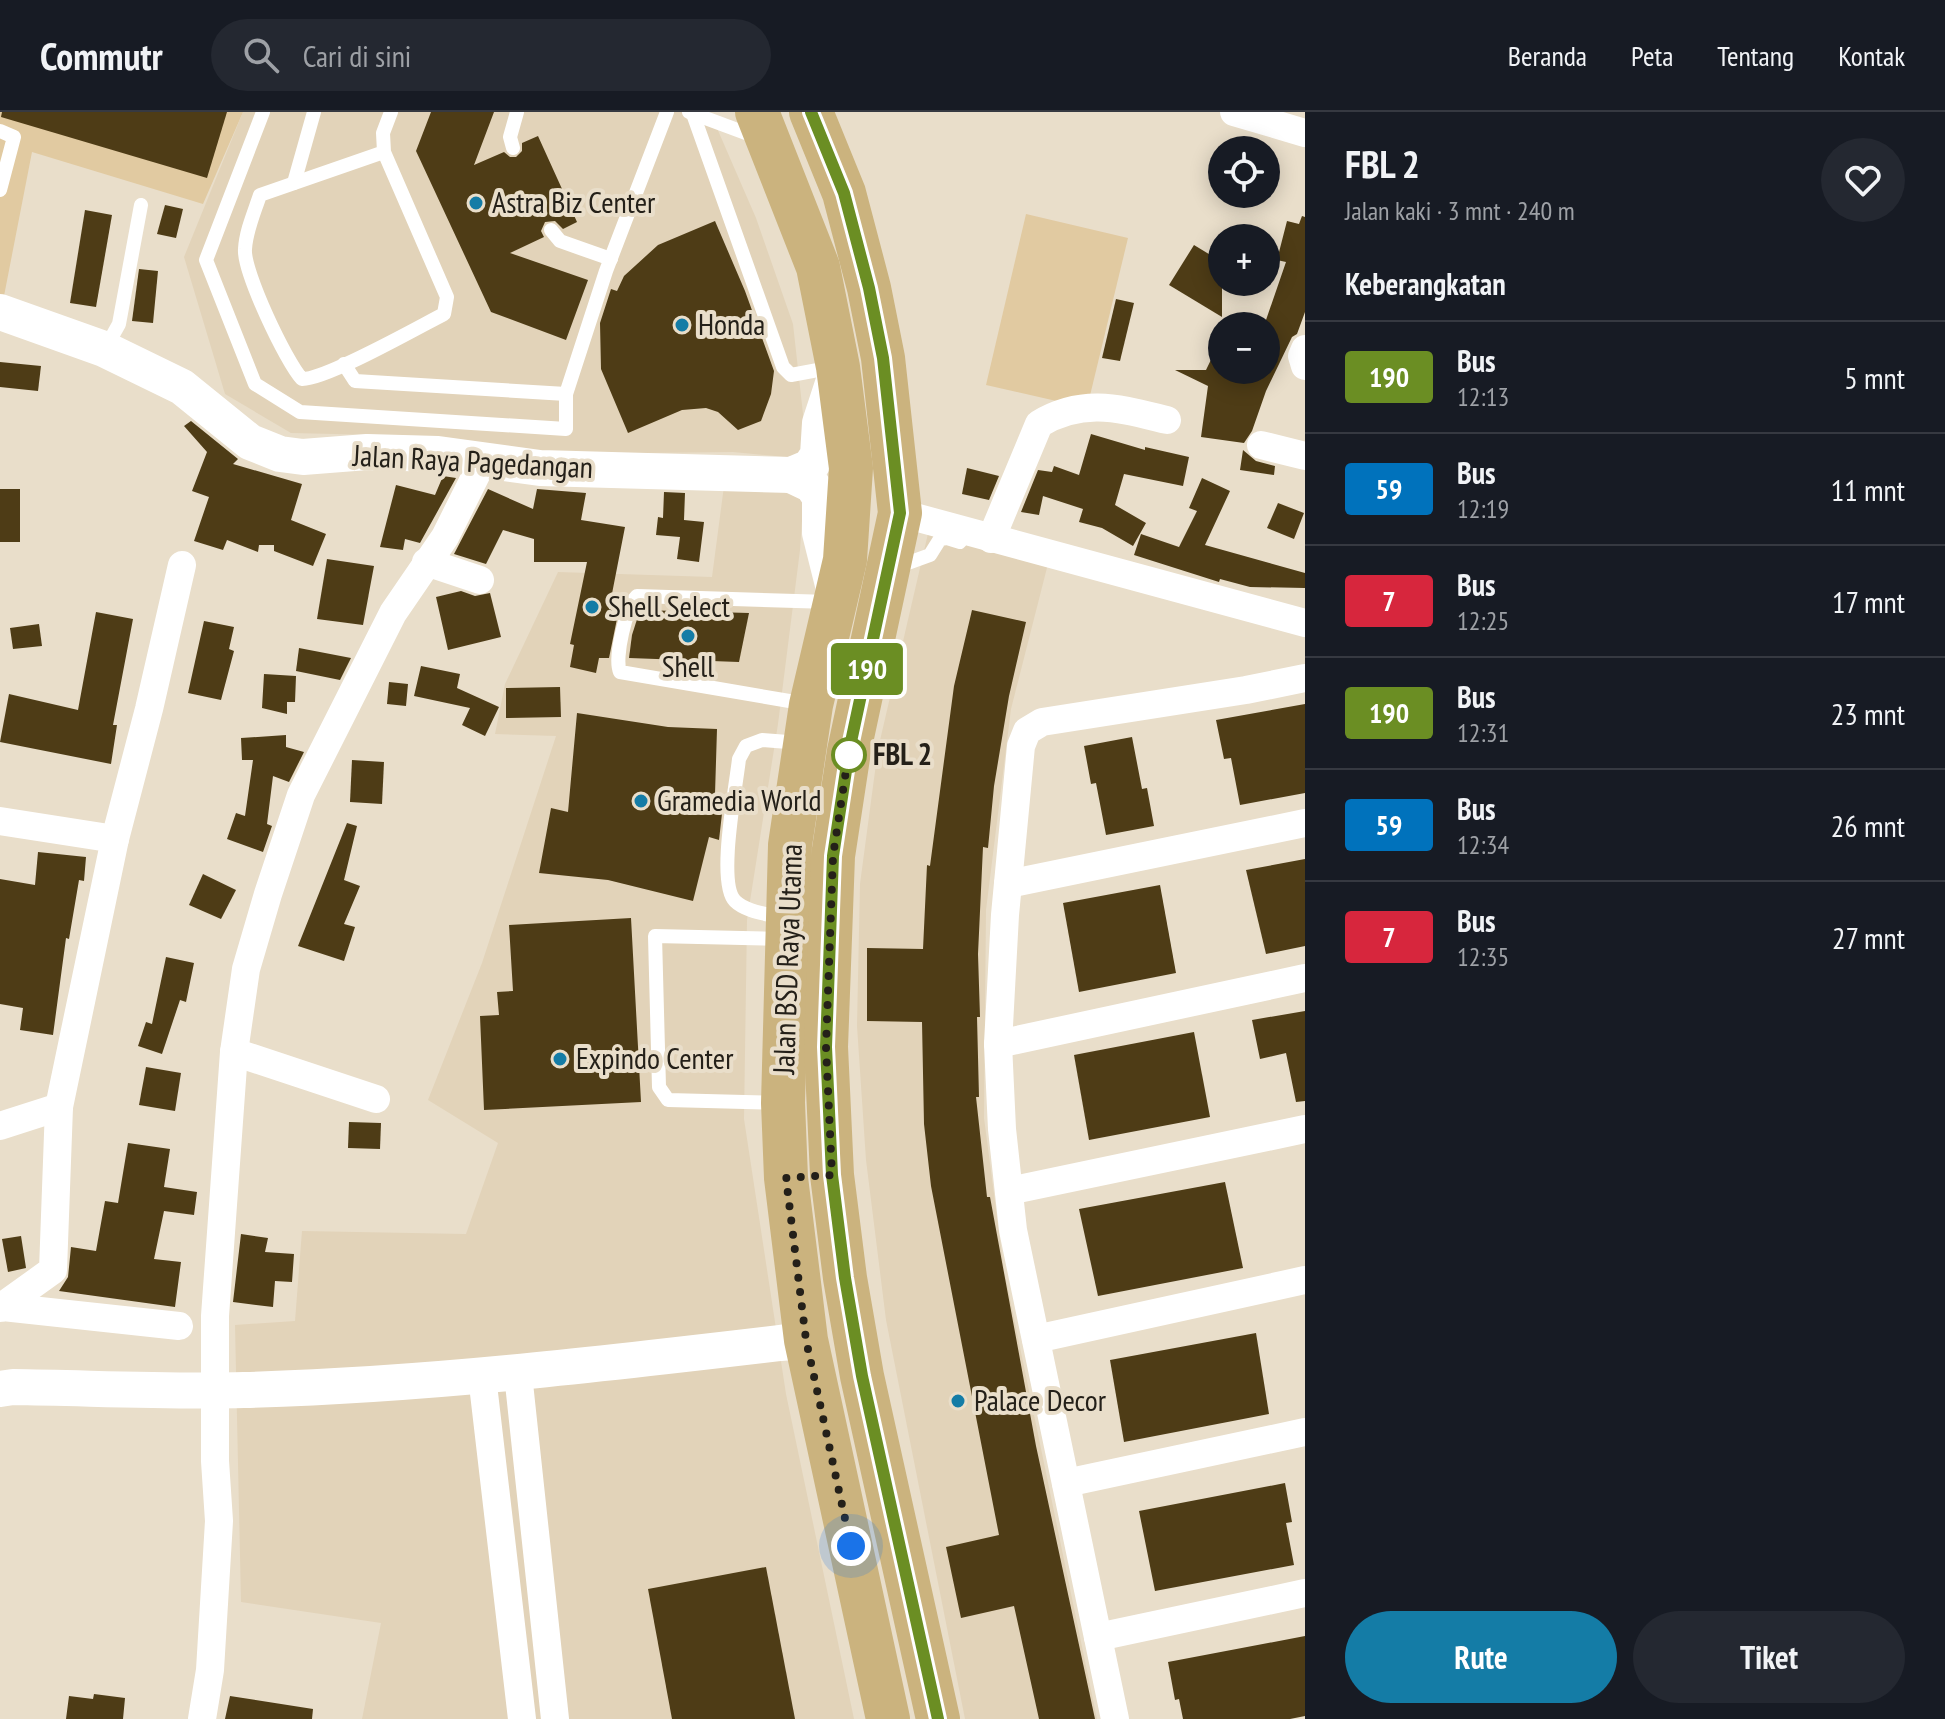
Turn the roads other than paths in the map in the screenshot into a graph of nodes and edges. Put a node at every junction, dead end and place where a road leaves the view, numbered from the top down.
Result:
1 (263, 112) edge
2 (314, 112) edge
3 (391, 112) edge
4 (517, 112) edge
5 (667, 112) edge
6 (1234, 112) edge
7 (691, 113) edge
8 (817, 114) edge
9 (764, 127) edge
10 (0, 131) edge
11 (1305, 133) edge
12 (513, 148) dead end
13 (384, 152) junction
14 (294, 183) junction
15 (0, 190) edge
16 (141, 205) dead end
17 (551, 230) dead end
18 (611, 259) junction
19 (0, 312) edge
20 (104, 349) junction
21 (1305, 349) edge
22 (344, 364) junction
23 (1305, 366) edge
24 (838, 367) junction
25 (566, 394) junction
26 (1167, 420) dead end
27 (1261, 445) dead end
28 (1305, 456) edge
29 (483, 461) junction
30 (791, 475) junction
31 (900, 513) junction
32 (991, 539) junction
33 (961, 542) dead end
34 (426, 562) junction
35 (182, 565) dead end
36 (887, 571) junction
37 (480, 580) dead end
38 (837, 602) junction
39 (1305, 623) edge
40 (1305, 678) edge
41 (808, 724) junction
42 (0, 821) edge
43 (1305, 823) edge
44 (115, 839) junction
45 (1008, 884) junction
46 (787, 929) junction
47 (1305, 978) edge
48 (998, 1044) junction
49 (234, 1052) junction
50 (376, 1099) dead end
51 (783, 1103) junction
52 (59, 1107) junction
53 (0, 1126) edge
54 (1305, 1129) edge
55 (832, 1175) junction
56 (786, 1178) junction
57 (1009, 1191) junction
58 (1305, 1280) edge
59 (1, 1308) edge
60 (179, 1326) dead end
61 (1036, 1339) junction
62 (806, 1340) junction
63 (518, 1374) junction
64 (482, 1376) junction
65 (0, 1389) edge
66 (1305, 1432) edge
67 (1066, 1483) junction
68 (1305, 1593) edge
69 (1098, 1637) junction
70 (202, 1719) edge
71 (522, 1719) edge
72 (555, 1719) edge
73 (888, 1719) edge
74 (938, 1719) edge
75 (1115, 1719) edge

1 - 25 lane
2 - 14 lane
3 - 13 lane
4 - 12 lane
5 - 18 lane
6 - 11 street
7 - 9 lane
7 - 24 lane
8 - 31 main road, Jalan BSD Raya Utama
9 - 24 main road, Jalan BSD Raya Utama
10 - 15 lane
13 - 14 lane
13 - 22 lane
14 - 22 lane
16 - 20 lane
17 - 18 lane
18 - 25 lane
19 - 20 street, Jalan Raya Pagedangan
20 - 29 street, Jalan Raya Pagedangan
21 - 23 street
22 - 25 lane
24 - 30 street
24 - 38 main road, Jalan BSD Raya Utama
26 - 32 street
27 - 28 street
29 - 30 street, Jalan Raya Pagedangan
29 - 34 street
30 - 38 street
31 - 32 street
31 - 36 main road, Jalan BSD Raya Utama
32 - 39 street
33 - 36 lane
34 - 37 street
34 - 49 street
35 - 44 street
36 - 55 main road, Jalan BSD Raya Utama
38 - 41 main road, Jalan BSD Raya Utama
38 - 41 lane
40 - 45 street
41 - 46 main road, Jalan BSD Raya Utama
41 - 46 lane
42 - 44 street
43 - 45 street
44 - 52 street
45 - 48 street
46 - 51 main road, Jalan BSD Raya Utama
46 - 51 lane
47 - 48 street
48 - 57 street
49 - 50 street
49 - 70 street
51 - 56 main road, Jalan BSD Raya Utama
52 - 53 street
52 - 59 street
54 - 57 street
55 - 56 main road
55 - 74 main road, Jalan BSD Raya Utama
56 - 62 main road, Jalan BSD Raya Utama
57 - 61 street
58 - 61 street
59 - 60 street
61 - 67 street
62 - 63 street
62 - 73 main road, Jalan BSD Raya Utama
63 - 64 street
63 - 72 street
64 - 65 street
64 - 71 street
66 - 67 street
67 - 69 street
68 - 69 street
69 - 75 street

